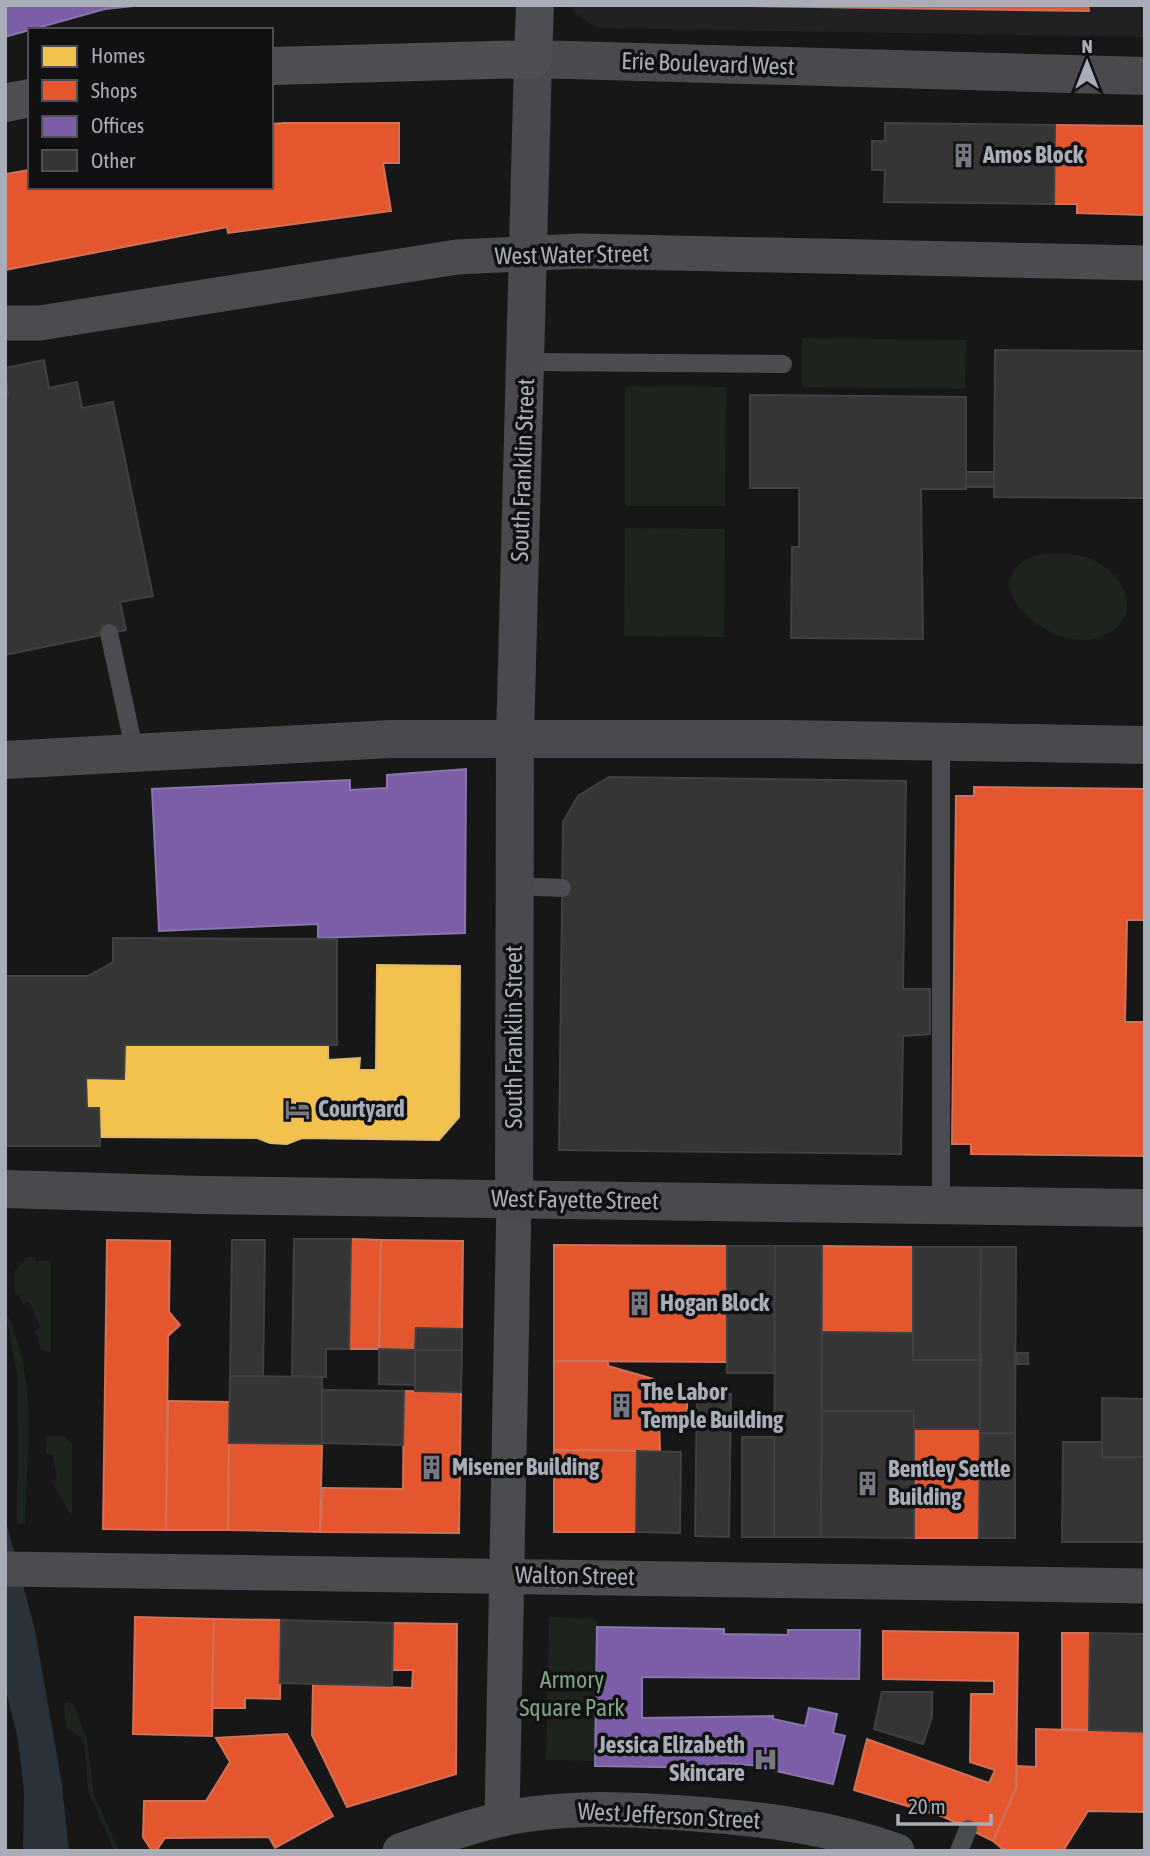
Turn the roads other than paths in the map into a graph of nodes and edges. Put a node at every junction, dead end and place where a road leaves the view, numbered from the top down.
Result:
1 (535, 5) edge
2 (533, 59) junction
3 (273, 66) edge
4 (1145, 76) edge
5 (28, 98) edge
6 (5, 103) edge
7 (530, 255) junction
8 (1145, 263) edge
9 (5, 323) edge
10 (527, 362) junction
11 (783, 364) dead end
12 (109, 633) dead end
13 (515, 739) junction
14 (942, 741) junction
15 (1145, 745) edge
16 (135, 753) junction
17 (5, 760) edge
18 (515, 886) junction
19 (562, 888) dead end
20 (5, 1189) edge
21 (514, 1200) junction
22 (941, 1204) junction
23 (1145, 1208) edge
24 (21, 1569) edge
25 (506, 1576) junction
26 (1145, 1586) edge
27 (502, 1819) junction
28 (968, 1829) dead end
29 (400, 1851) edge
30 (897, 1851) edge
31 (958, 1851) edge

1 - 2 main road
2 - 3 main road, Erie Boulevard West
2 - 4 street, Erie Boulevard West
2 - 7 street, South Franklin Street
5 - 6 main road
7 - 8 street, West Water Street
7 - 9 street, West Water Street
7 - 10 street, South Franklin Street
10 - 11 lane
10 - 13 street, South Franklin Street
12 - 16 lane
13 - 14 street
13 - 16 street
13 - 18 street, South Franklin Street
14 - 15 street
14 - 22 lane
16 - 17 street
18 - 19 lane
18 - 21 street, South Franklin Street
20 - 21 street, West Fayette Street
21 - 22 street, West Fayette Street
21 - 25 street, South Franklin Street
22 - 23 street, West Fayette Street
24 - 25 street, Walton Street
25 - 26 street, Walton Street
25 - 27 street, South Franklin Street
27 - 29 street, West Jefferson Street
27 - 30 street, West Jefferson Street
28 - 31 lane

